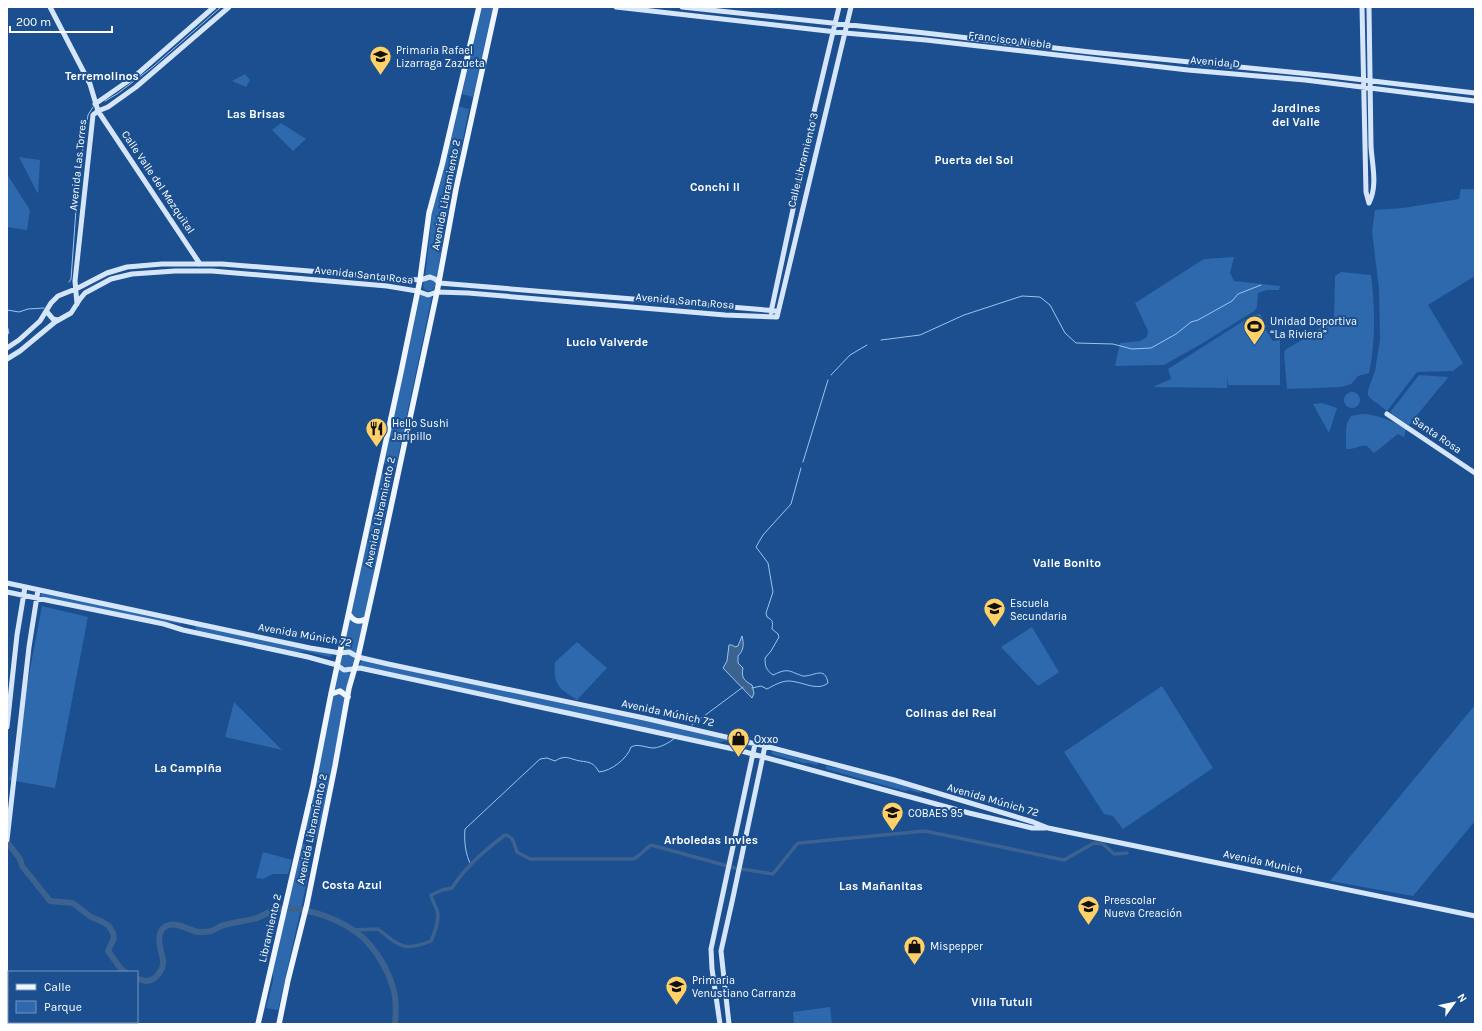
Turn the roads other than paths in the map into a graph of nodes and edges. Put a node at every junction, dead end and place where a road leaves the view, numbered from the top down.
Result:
1 (50, 7) edge
2 (214, 7) edge
3 (229, 7) edge
4 (479, 7) edge
5 (496, 7) edge
6 (616, 7) edge
7 (682, 7) edge
8 (839, 7) edge
9 (851, 7) edge
10 (1362, 7) edge
11 (1369, 7) edge
12 (836, 23) junction
13 (847, 25) junction
14 (833, 31) junction
15 (845, 33) junction
16 (1102, 54) joint
17 (1099, 60) joint
18 (1363, 80) junction
19 (1370, 81) junction
20 (1363, 87) junction
21 (1370, 88) junction
22 (1475, 93) edge
23 (1475, 101) edge
24 (95, 104) junction
25 (98, 111) junction
26 (200, 264) junction
27 (420, 280) junction
28 (439, 283) junction
29 (75, 289) junction
30 (417, 290) junction
31 (438, 292) junction
32 (76, 304) junction
33 (772, 310) junction
34 (778, 311) junction
35 (47, 312) junction
36 (774, 317) junction
37 (58, 320) junction
38 (7, 348) edge
39 (7, 359) edge
40 (1387, 414) dead end
41 (1475, 473) edge
42 (7, 583) edge
43 (25, 587) junction
44 (38, 590) junction
45 (7, 592) edge
46 (23, 595) junction
47 (36, 598) junction
48 (349, 614) junction
49 (366, 619) junction
50 (340, 653) junction
51 (358, 657) junction
52 (337, 665) junction
53 (355, 668) junction
54 (331, 694) junction
55 (348, 697) junction
56 (674, 725) junction
57 (7, 727) edge
58 (661, 732) junction
59 (675, 736) junction
60 (755, 744) junction
61 (765, 746) junction
62 (753, 753) junction
63 (764, 756) junction
64 (967, 803) junction
65 (969, 813) junction
66 (1048, 828) junction
67 (301, 836) joint
68 (7, 840) edge
69 (1475, 916) edge
70 (258, 1024) edge
71 (279, 1024) edge
72 (720, 1024) edge
73 (728, 1024) edge

1 - 24 street, Avenida Las Torres
2 - 24 street
3 - 25 street
4 - 27 main road, Avenida Libramiento 2
5 - 28 main road, Avenida Libramiento 2
6 - 14 street, Francisco Niebla
7 - 12 street, Francisco Niebla
8 - 12 street, Calle Libramiento 3
9 - 13 street, Calle Libramiento 3
10 - 18 street
11 - 19 street
12 - 13 street, Francisco Niebla
12 - 14 street, Calle Libramiento 3
13 - 15 street, Calle Libramiento 3
13 - 16 street, Francisco Niebla
14 - 15 street, Francisco Niebla
14 - 33 street, Calle Libramiento 3
15 - 17 street, Francisco Niebla
15 - 34 street, Calle Libramiento 3
16 - 18 street, Avenida D
17 - 20 street, Avenida D
18 - 19 street, Avenida D
18 - 20 street
19 - 21 street
19 - 22 street, Avenida D
20 - 21 street, Avenida D
20 - 21 street
21 - 23 street, Avenida D
24 - 25 street, Avenida Las Torres
25 - 26 street, Calle Valle del Mezquital
25 - 29 street, Avenida Las Torres
26 - 27 street, Avenida Santa Rosa
26 - 29 street, Avenida Santa Rosa
27 - 28 street, Avenida Santa Rosa
27 - 30 main road, Avenida Libramiento 2
28 - 31 main road, Avenida Libramiento 2
28 - 33 street, Avenida Santa Rosa
29 - 32 street
29 - 35 street, Avenida Santa Rosa
30 - 31 street, Avenida Santa Rosa
30 - 32 street, Avenida Santa Rosa
30 - 48 main road, Avenida Libramiento 2
31 - 36 street, Avenida Santa Rosa
31 - 49 main road, Avenida Libramiento 2
32 - 37 street, Avenida Santa Rosa
33 - 34 street, Avenida Santa Rosa
33 - 36 street, Calle Libramiento 3
34 - 36 street, Calle Libramiento 3
35 - 37 street
35 - 38 street, Avenida Santa Rosa
37 - 39 street, Avenida Santa Rosa
40 - 41 street, Santa Rosa
42 - 43 street, Avenida Múnich 72
43 - 44 street, Avenida Múnich 72
43 - 46 street
44 - 47 street
44 - 50 street, Avenida Múnich 72
45 - 46 street, Avenida Múnich 72
46 - 47 street, Avenida Múnich 72
46 - 57 street
47 - 52 street, Avenida Múnich 72
47 - 68 street
48 - 49 main road
48 - 50 main road, Avenida Libramiento 2
49 - 51 main road, Avenida Libramiento 2
50 - 51 street, Avenida Múnich 72
50 - 52 main road, Avenida Libramiento 2
51 - 53 main road, Avenida Libramiento 2
51 - 56 street, Avenida Múnich 72
52 - 53 street, Avenida Múnich 72
52 - 54 main road, Avenida Libramiento 2
53 - 55 main road, Avenida Libramiento 2
53 - 58 street, Avenida Múnich 72
54 - 55 main road
54 - 67 main road, Avenida Libramiento 2
55 - 71 main road, Avenida Libramiento 2
56 - 58 street
56 - 59 street
56 - 60 street, Avenida Múnich 72
58 - 59 street, Avenida Múnich 72
59 - 62 street, Avenida Múnich 72
60 - 61 street, Avenida Múnich 72
60 - 62 street
61 - 63 street
61 - 64 street, Avenida Múnich 72
62 - 63 street, Avenida Múnich 72
62 - 72 street
63 - 65 street, Avenida Múnich 72
63 - 73 street
64 - 65 street
64 - 66 street, Avenida Múnich 72
65 - 66 street, Avenida Múnich 72
66 - 69 street, Avenida Munich
67 - 70 main road, Libramiento 2

